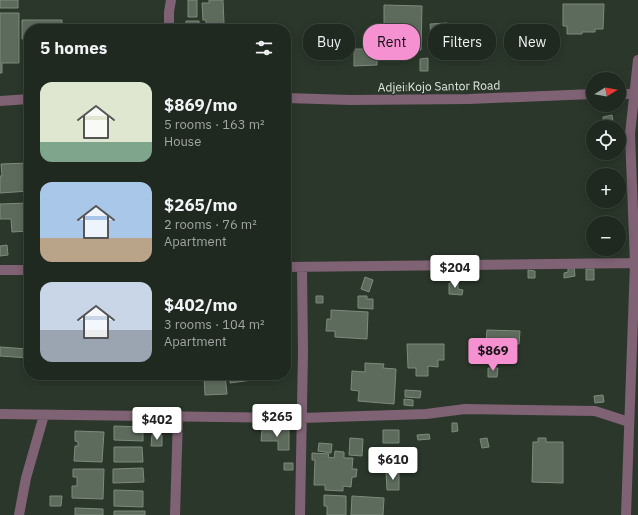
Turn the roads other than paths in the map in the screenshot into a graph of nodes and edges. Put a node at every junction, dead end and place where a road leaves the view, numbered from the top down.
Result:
1 (171, 0) edge
2 (169, 24) edge
3 (638, 60) edge
4 (636, 93) edge
5 (586, 94) edge
6 (626, 94) edge
7 (291, 98) edge
8 (24, 99) edge
9 (0, 101) edge
10 (635, 263) junction
11 (291, 267) edge
12 (302, 267) junction
13 (0, 270) edge
14 (24, 270) edge
15 (0, 414) edge
16 (44, 415) junction
17 (178, 416) junction
18 (301, 418) junction
19 (629, 422) junction
20 (19, 515) edge
21 (175, 515) edge
22 (300, 515) edge
23 (626, 515) edge

1 - 2 street
3 - 4 street
4 - 6 street
4 - 10 street
5 - 7 street, Adjei Kojo Santor Road
8 - 9 street
10 - 12 street
10 - 19 street
11 - 12 street
12 - 18 street
13 - 14 street
15 - 16 street
16 - 17 street
16 - 20 street
17 - 18 street
17 - 21 street
18 - 19 street
18 - 22 street
19 - 23 street

